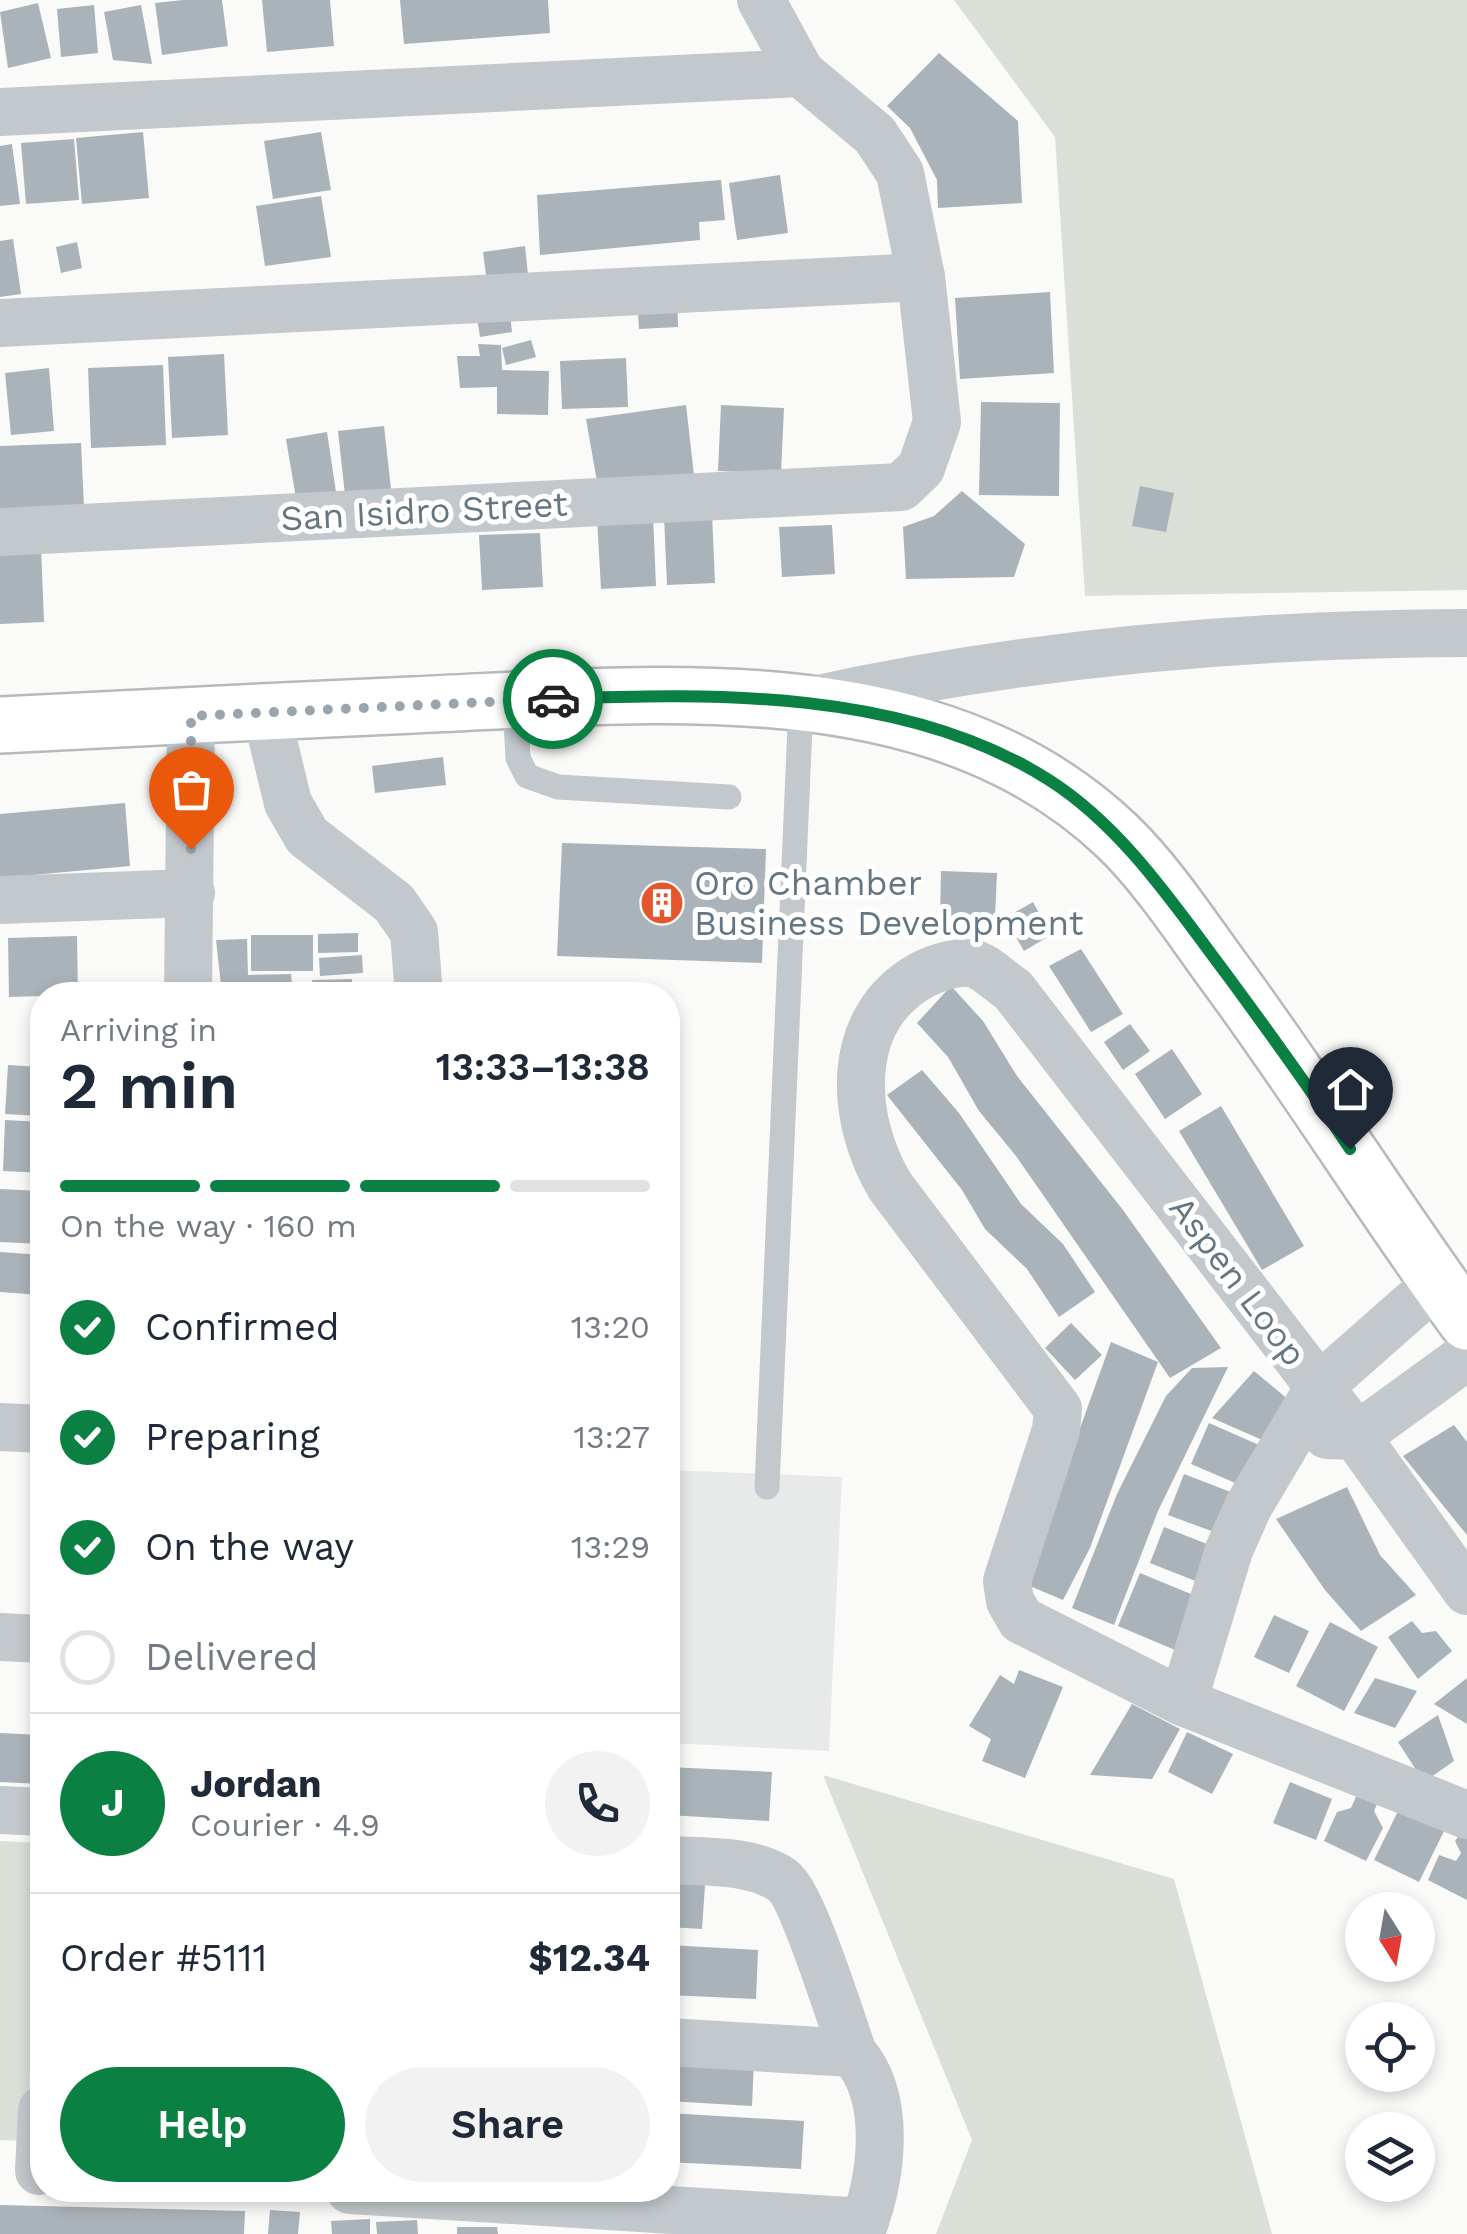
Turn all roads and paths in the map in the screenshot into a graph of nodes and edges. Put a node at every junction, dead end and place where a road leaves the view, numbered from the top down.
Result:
1 (760, 0) edge
2 (801, 74) junction
3 (0, 112) edge
4 (921, 277) junction
5 (0, 323) edge
6 (0, 532) edge
7 (1467, 633) edge
8 (515, 701) junction
9 (801, 703) junction
10 (266, 712) junction
11 (191, 716) junction
12 (0, 724) edge
13 (729, 797) dead end
14 (192, 893) junction
15 (0, 900) edge
16 (189, 982) edge
17 (418, 982) edge
18 (1452, 1302) edge
19 (1467, 1356) edge
20 (1319, 1387) junction
21 (0, 1426) edge
22 (30, 1429) edge
23 (1294, 1433) junction
24 (1356, 1436) junction
25 (767, 1486) dead end
26 (1467, 1591) edge
27 (0, 1638) edge
28 (30, 1639) edge
29 (1183, 1702) junction
30 (0, 1810) edge
31 (30, 1811) edge
32 (1467, 1815) edge
33 (680, 1861) edge
34 (680, 2043) edge
35 (853, 2052) junction
36 (512, 2202) edge
37 (863, 2228) edge

1 - 2 street
2 - 3 street
2 - 4 street, San Isidro Street
4 - 5 street
4 - 6 street, San Isidro Street
7 - 9 street
8 - 9 main road
8 - 10 main road
8 - 13 lane
9 - 18 main road
9 - 25 lane
10 - 11 main road
10 - 17 street
11 - 12 main road
11 - 14 street
14 - 15 street
14 - 16 street
18 - 20 street
19 - 24 street
20 - 23 street
20 - 24 street, Aspen Loop
20 - 29 street, Aspen Loop
21 - 22 street
23 - 24 street
23 - 29 street
24 - 26 street, Aspen Loop
27 - 28 street
29 - 32 street
30 - 31 street
33 - 35 street
34 - 35 street
35 - 37 street
36 - 37 street

